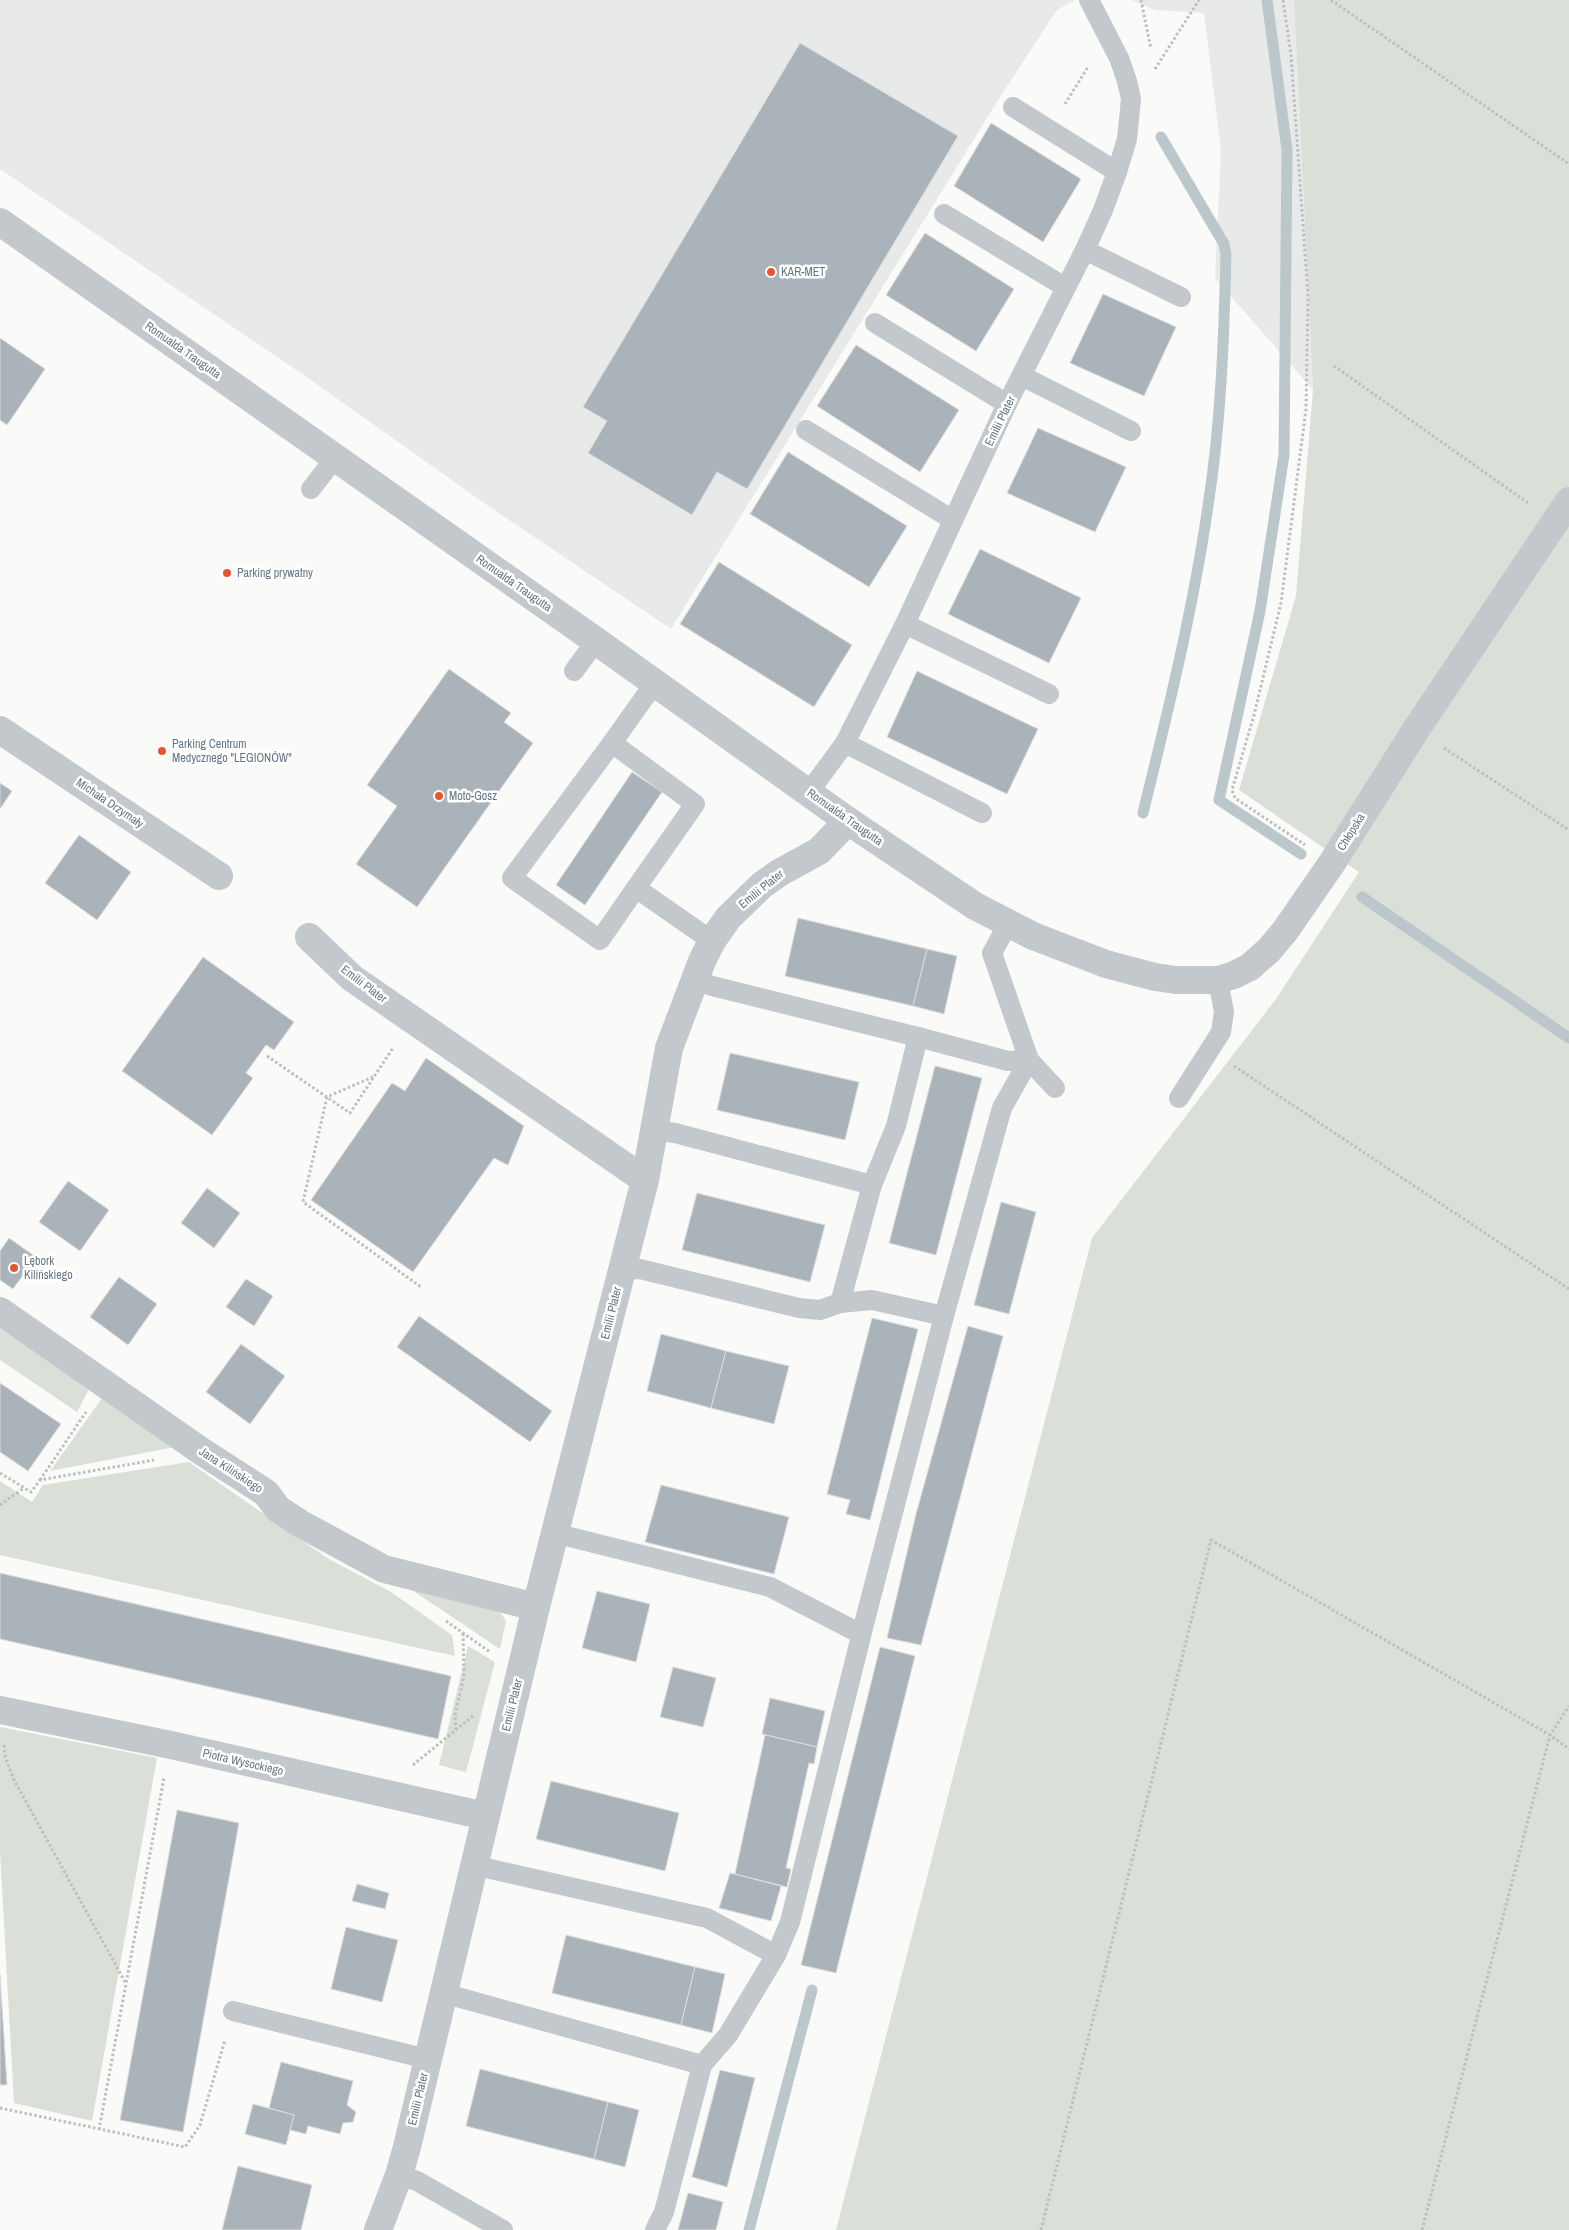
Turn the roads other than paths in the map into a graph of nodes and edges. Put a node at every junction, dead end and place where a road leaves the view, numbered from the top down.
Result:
1 (1089, 0) edge
2 (1013, 107) dead end
3 (1117, 172) junction
4 (944, 214) dead end
5 (0, 222) edge
6 (1085, 250) junction
7 (1066, 287) junction
8 (1181, 297) dead end
9 (875, 323) dead end
10 (1022, 376) junction
11 (1007, 404) junction
12 (806, 430) dead end
13 (1132, 431) dead end
14 (336, 458) junction
15 (311, 489) dead end
16 (1562, 511) edge
17 (953, 520) junction
18 (905, 624) junction
19 (596, 641) junction
20 (574, 670) dead end
21 (654, 684) junction
22 (1049, 694) dead end
23 (0, 730) edge
24 (612, 743) junction
25 (846, 744) junction
26 (809, 792) junction
27 (982, 813) dead end
28 (848, 821) junction
29 (220, 876) dead end
30 (636, 888) junction
31 (1008, 924) junction
32 (1033, 936) joint
33 (309, 937) dead end
34 (712, 941) junction
35 (695, 980) junction
36 (1218, 980) junction
37 (918, 1037) junction
38 (1029, 1060) junction
39 (1056, 1088) dead end
40 (1180, 1098) dead end
41 (654, 1130) junction
42 (645, 1180) junction
43 (872, 1185) junction
44 (622, 1270) junction
45 (840, 1303) junction
46 (0, 1311) edge
47 (944, 1316) junction
48 (554, 1533) junction
49 (536, 1607) junction
50 (861, 1634) junction
51 (2, 1710) edge
52 (485, 1816) junction
53 (473, 1864) junction
54 (776, 1954) junction
55 (443, 1993) junction
56 (233, 2011) road end
57 (427, 2059) junction
58 (702, 2064) junction
59 (399, 2175) junction
60 (378, 2230) edge
61 (503, 2230) edge
62 (655, 2230) edge

1 - 3 lane, Emilii Plater
2 - 3 lane
3 - 6 lane, Emilii Plater
4 - 7 lane
5 - 14 street, Romualda Traugutta
6 - 7 lane, Emilii Plater
6 - 8 lane
7 - 10 lane, Emilii Plater
9 - 11 lane
10 - 11 lane, Emilii Plater
10 - 13 lane
11 - 17 lane, Emilii Plater
12 - 17 lane
14 - 15 lane
14 - 19 street, Romualda Traugutta
16 - 36 street, Chłopska
17 - 18 lane, Emilii Plater
18 - 22 lane
18 - 25 lane, Emilii Plater
19 - 20 lane
19 - 21 street, Romualda Traugutta
21 - 24 lane
21 - 26 street, Romualda Traugutta
23 - 29 street, Michała Drzymały
24 - 30 lane
24 - 30 lane
25 - 26 lane, Emilii Plater
25 - 27 lane
26 - 28 street, Romualda Traugutta
28 - 31 street, Romualda Traugutta
28 - 34 street, Emilii Plater
30 - 34 lane
31 - 32 street, Romualda Traugutta
31 - 38 lane
32 - 36 street, Chłopska
33 - 42 street, Emilii Plater
34 - 35 street, Emilii Plater
35 - 37 lane
35 - 41 street, Emilii Plater
36 - 40 lane
37 - 38 lane
37 - 43 lane
38 - 39 lane
38 - 47 lane
41 - 42 street, Emilii Plater
41 - 43 lane
42 - 44 street, Emilii Plater
43 - 45 lane
44 - 45 lane
44 - 48 street, Emilii Plater
45 - 47 lane
46 - 49 street, Jana Kilińskiego
47 - 50 lane
48 - 49 street, Emilii Plater
48 - 50 lane
49 - 52 street, Emilii Plater
50 - 54 lane
51 - 52 street, Piotra Wysockiego
52 - 53 street, Emilii Plater
53 - 54 lane
53 - 55 street, Emilii Plater
54 - 58 lane
55 - 57 street, Emilii Plater
55 - 58 lane
56 - 57 lane
57 - 59 street, Emilii Plater
58 - 62 lane
59 - 60 street, Emilii Plater
59 - 61 lane

